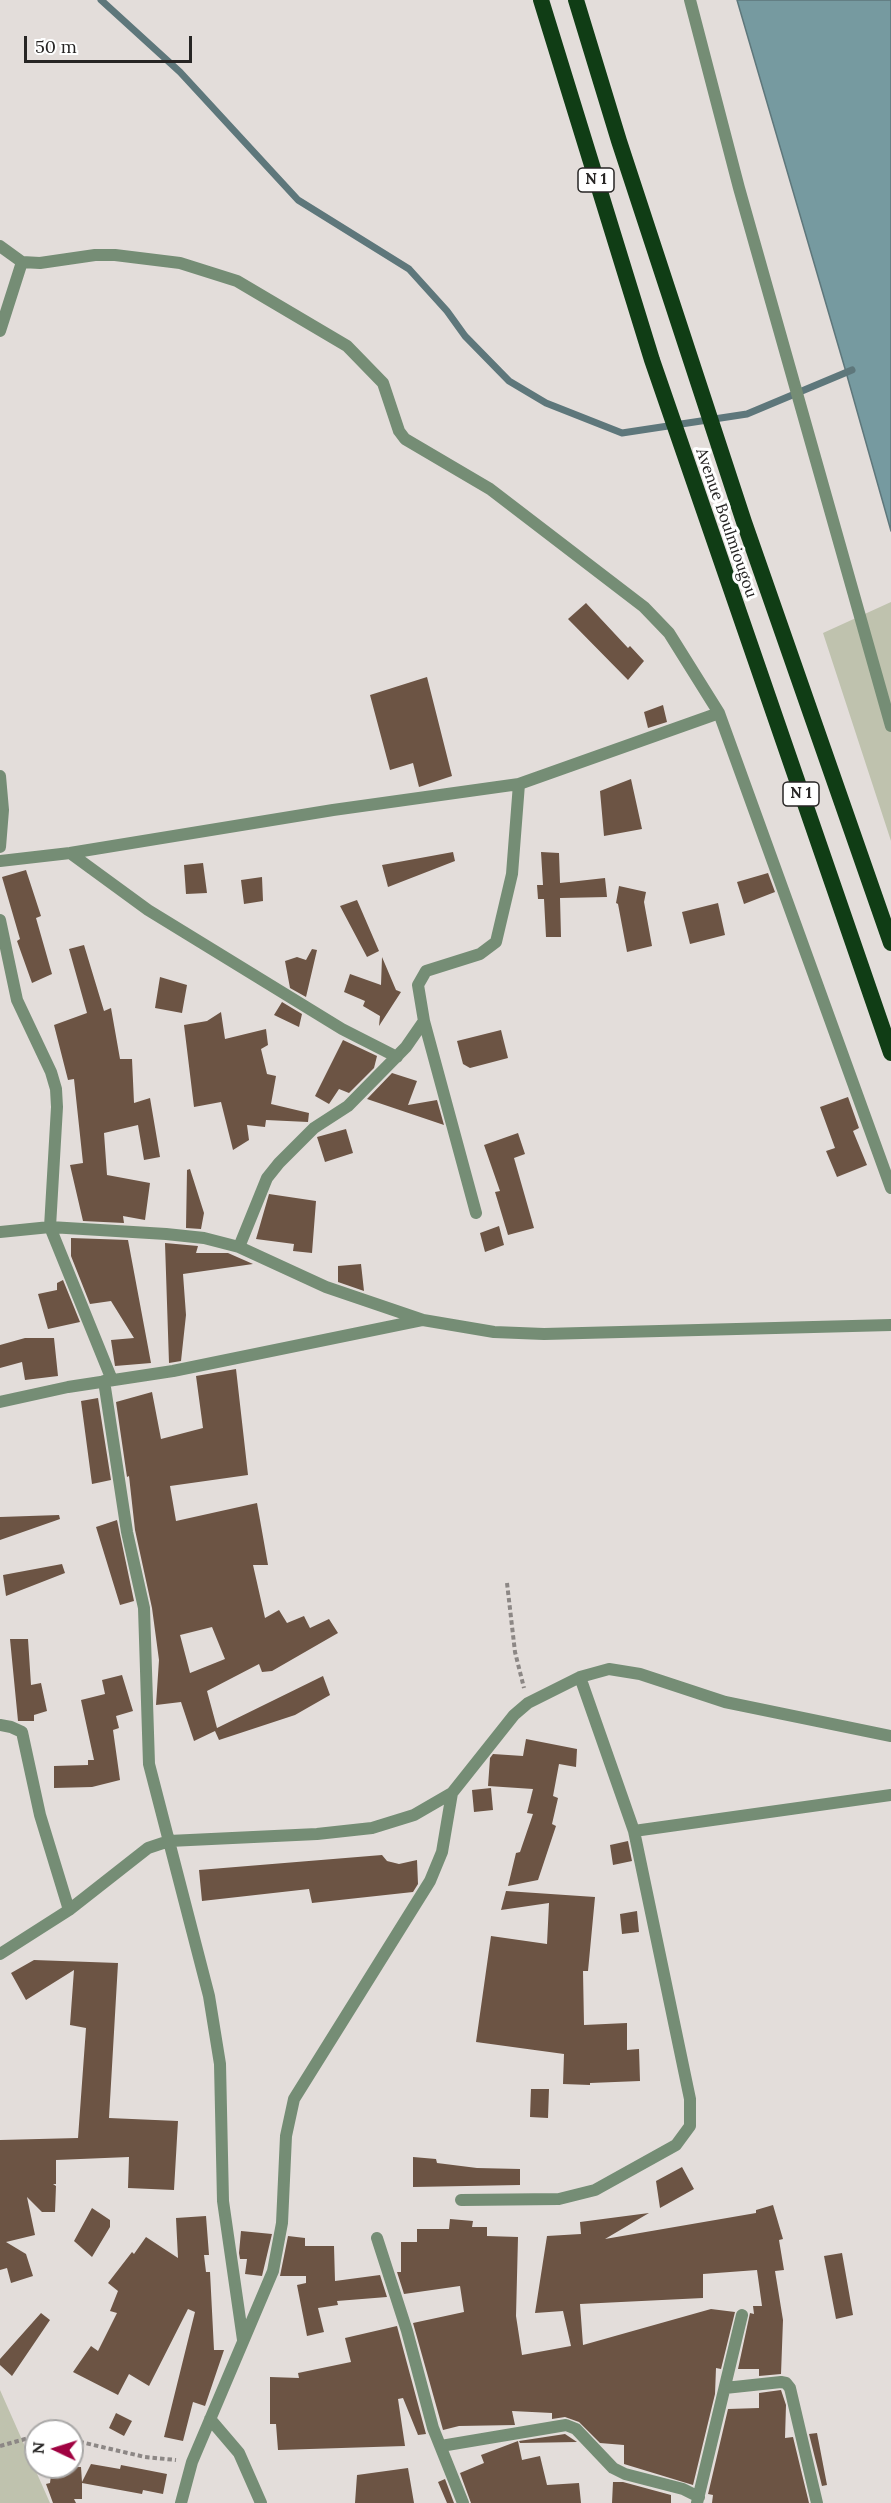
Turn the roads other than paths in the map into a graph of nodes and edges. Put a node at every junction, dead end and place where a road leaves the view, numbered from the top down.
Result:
1 (541, 0) edge
2 (576, 0) edge
3 (690, 0) edge
4 (0, 246) edge
5 (22, 261) junction
6 (0, 331) edge
7 (719, 713) junction
8 (891, 726) edge
9 (0, 776) edge
10 (519, 784) junction
11 (0, 847) edge
12 (70, 853) junction
13 (0, 861) edge
14 (0, 920) edge
15 (891, 943) edge
16 (424, 1022) junction
17 (891, 1053) edge
18 (397, 1057) junction
19 (891, 1188) edge
20 (476, 1213) dead end
21 (50, 1227) junction
22 (0, 1232) edge
23 (239, 1247) junction
24 (423, 1320) junction
25 (891, 1325) edge
26 (108, 1380) junction
27 (0, 1402) edge
28 (580, 1677) junction
29 (0, 1725) edge
30 (891, 1736) edge
31 (452, 1793) junction
32 (891, 1796) edge
33 (634, 1831) junction
34 (169, 1841) junction
35 (69, 1910) junction
36 (0, 1954) edge
37 (461, 2200) dead end
38 (377, 2238) dead end
39 (742, 2315) dead end
40 (243, 2340) junction
41 (725, 2388) junction
42 (210, 2419) junction
43 (441, 2446) junction
44 (698, 2500) edge
45 (181, 2503) edge
46 (261, 2503) edge
47 (463, 2503) edge
48 (818, 2503) edge

1 - 17 highway, Avenue Boulmiougou / N 1
2 - 15 highway, Avenue Boulmiougou / N 1
3 - 8 street
4 - 5 street
5 - 6 street
5 - 7 street
7 - 10 street
7 - 19 street
9 - 11 street
10 - 12 street
10 - 16 street
12 - 13 street
12 - 18 street
14 - 21 street
16 - 18 street
16 - 20 street
18 - 23 street
21 - 22 street
21 - 23 street
21 - 26 street
23 - 24 street
24 - 25 street
24 - 26 street
26 - 27 street
26 - 34 street
28 - 30 street
28 - 31 street
28 - 33 street
29 - 35 street
31 - 34 street
31 - 40 street
32 - 33 street
33 - 37 street
34 - 35 street
34 - 40 street
35 - 36 street
38 - 43 street
39 - 41 street
40 - 42 street
41 - 44 street
41 - 48 street
42 - 45 street
42 - 46 street
43 - 44 street
43 - 47 street

